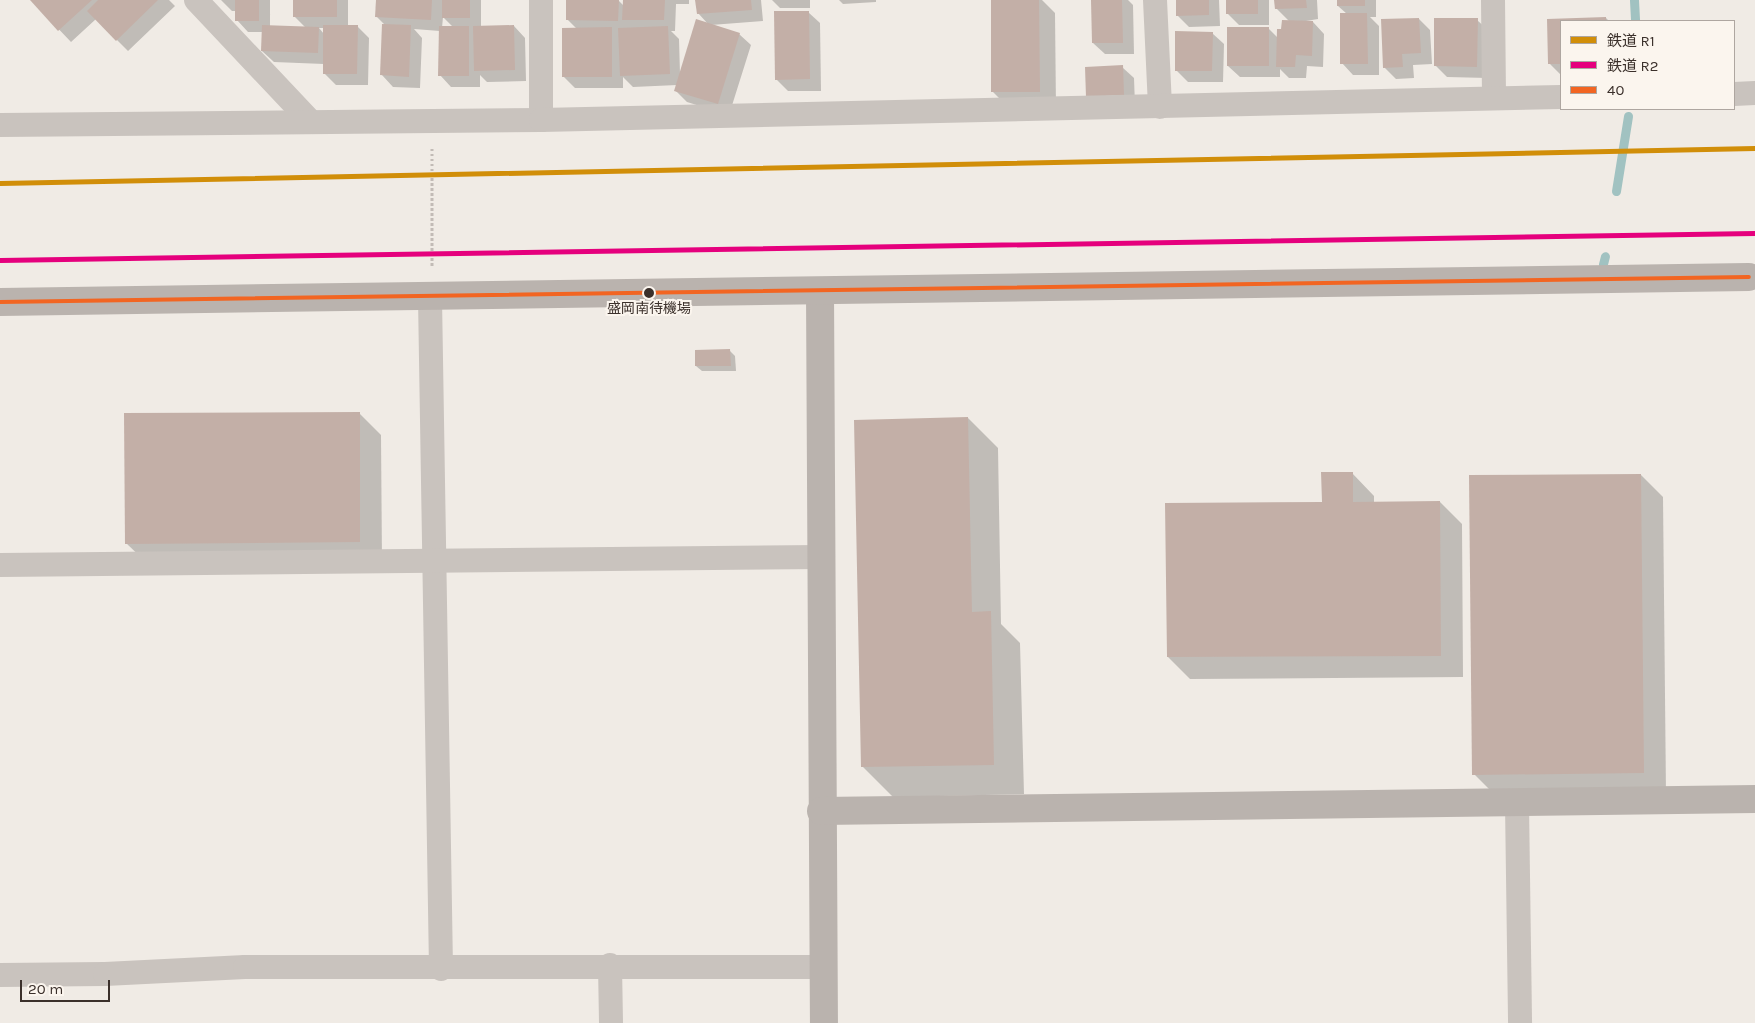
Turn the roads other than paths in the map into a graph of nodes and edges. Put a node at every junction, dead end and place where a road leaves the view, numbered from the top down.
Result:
1 (196, 0) edge
2 (541, 0) edge
3 (1155, 0) edge
4 (1493, 0) edge
5 (1755, 93) edge
6 (1735, 94) edge
7 (1560, 97) edge
8 (1494, 98) junction
9 (1160, 107) junction
10 (309, 120) junction
11 (541, 120) junction
12 (0, 125) edge
13 (1749, 276) dead end
14 (820, 292) junction
15 (430, 298) junction
16 (0, 302) edge
17 (821, 557) junction
18 (435, 559) junction
19 (0, 565) edge
20 (1755, 799) edge
21 (1517, 804) junction
22 (821, 811) junction
23 (610, 965) junction
24 (823, 967) junction
25 (441, 969) junction
26 (0, 975) edge
27 (611, 1023) edge
28 (824, 1023) edge
29 (1520, 1023) edge

1 - 10 street
2 - 11 street
3 - 9 street
4 - 8 street
5 - 6 street
7 - 8 street
8 - 9 street
9 - 11 street
10 - 11 street
10 - 12 street
13 - 14 street
14 - 15 street
14 - 17 street
15 - 16 street
15 - 18 street
17 - 18 street
17 - 22 street
18 - 19 street
18 - 25 street
20 - 21 street
21 - 22 street
21 - 29 street
22 - 24 street
23 - 24 street
23 - 25 street
23 - 27 street
24 - 28 street
25 - 26 street

